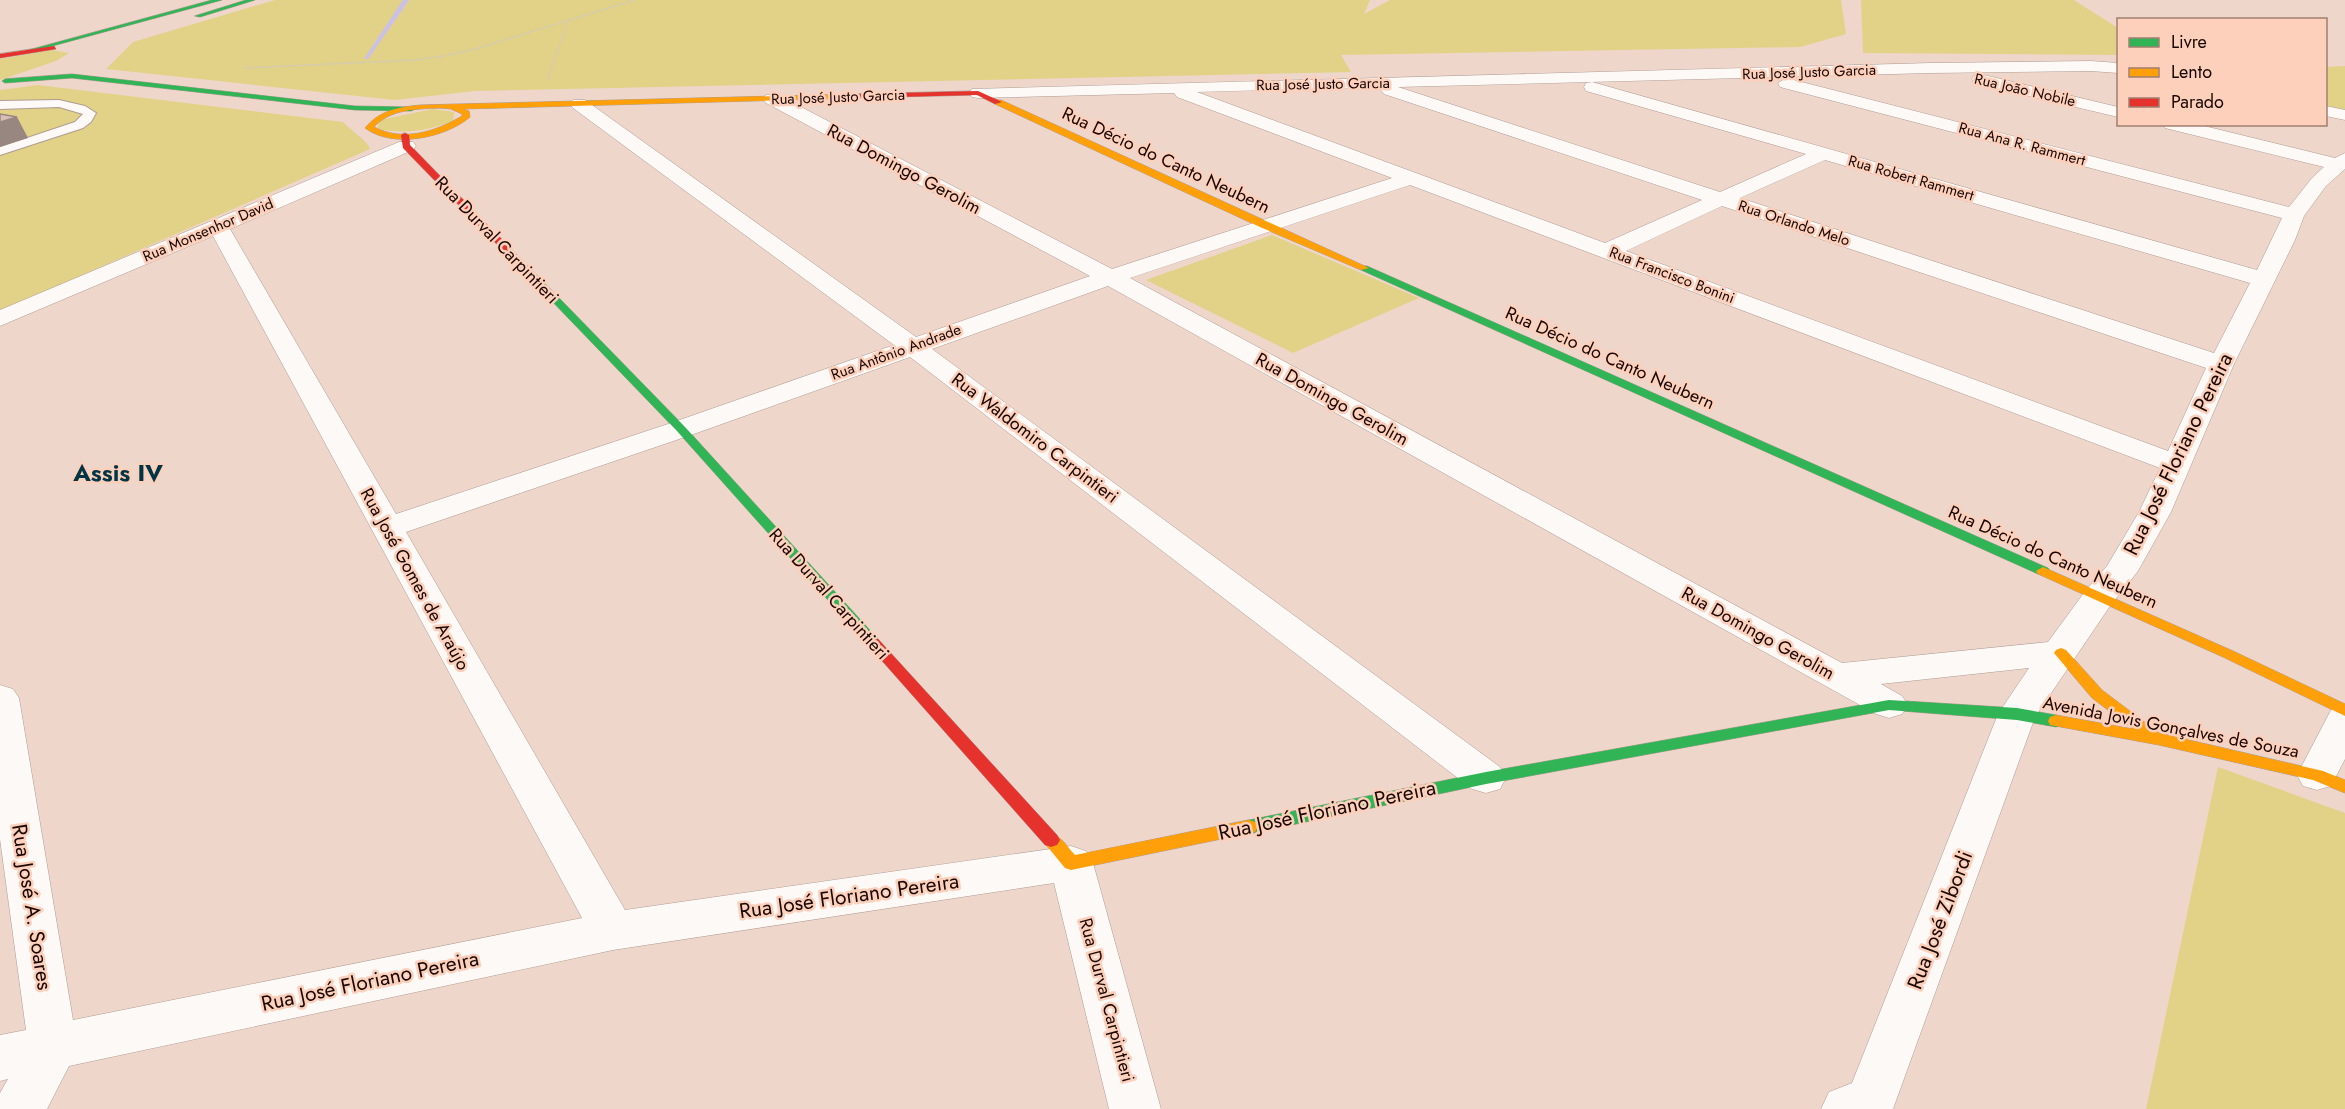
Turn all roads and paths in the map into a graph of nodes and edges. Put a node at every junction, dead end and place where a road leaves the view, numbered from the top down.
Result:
1 (219, 0) edge
2 (252, 0) edge
3 (635, 0) edge
4 (568, 21) junction
5 (98, 47) dead end
6 (32, 50) junction
7 (78, 51) dead end
8 (0, 56) edge
9 (243, 68) dead end
10 (1931, 68) junction
11 (2117, 69) edge
12 (1749, 74) junction
13 (1559, 78) junction
14 (2, 82) edge
15 (1368, 83) junction
16 (1167, 87) junction
17 (978, 93) junction
18 (772, 99) junction
19 (579, 104) junction
20 (0, 105) edge
21 (528, 105) junction
22 (452, 107) junction
23 (355, 108) junction
24 (411, 109) junction
25 (2327, 111) edge
26 (2117, 112) edge
27 (2345, 115) edge
28 (466, 117) junction
29 (370, 124) junction
30 (2180, 126) edge
31 (405, 141) junction
32 (0, 152) edge
33 (1824, 153) junction
34 (2341, 162) edge
35 (1408, 179) junction
36 (1721, 199) junction
37 (2294, 215) junction
38 (1263, 225) junction
39 (218, 226) junction
40 (1606, 250) junction
41 (1110, 277) junction
42 (2263, 279) junction
43 (0, 319) edge
44 (912, 346) junction
45 (2221, 364) junction
46 (681, 429) junction
47 (2176, 464) junction
48 (386, 528) junction
49 (2098, 598) junction
50 (2061, 653) junction
51 (1837, 676) junction
52 (0, 698) edge
53 (1889, 705) junction
54 (2345, 711) edge
55 (2017, 714) junction
56 (2345, 720) edge
57 (2159, 740) junction
58 (1486, 778) junction
59 (2331, 781) edge
60 (1071, 863) junction
61 (613, 931) junction
62 (53, 1047) junction
63 (0, 1058) edge
64 (19, 1109) edge
65 (1135, 1109) edge
66 (1847, 1109) edge

1 - 6 street
2 - 5 street
3 - 4 path
4 - 9 path
4 - 19 path
6 - 7 street
6 - 8 street
10 - 11 street, Rua José Justo Garcia
10 - 12 street, Rua José Justo Garcia
10 - 26 street, Rua João Nobile
12 - 13 street, Rua José Justo Garcia
12 - 37 street, Rua Ana R. Rammert
13 - 15 street, Rua José Justo Garcia
13 - 33 street, Rua Robert Rammert
14 - 23 street
15 - 16 street, Rua José Justo Garcia
15 - 36 street, Rua Orlando Melo
16 - 17 street, Rua José Justo Garcia
16 - 35 street, Rua Francisco Bonini
17 - 18 street, Rua José Justo Garcia
17 - 38 street, Rua Décio do Canto Neubern
18 - 19 street, Rua José Justo Garcia
18 - 41 street, Rua Domingo Gerolim
19 - 21 street, Rua José Justo Garcia
19 - 44 street, Rua Waldomiro Carpintieri
20 - 32 lane
21 - 22 street, Rua José Justo Garcia
21 - 28 street, Rua José Justo Garcia
22 - 24 street, Rua José Justo Garcia
22 - 28 street
23 - 24 street
23 - 29 street
24 - 29 street
25 - 27 street
28 - 31 street, Rua José Justo Garcia
29 - 31 street, Rua José Justo Garcia
30 - 34 street
31 - 39 street, Rua Monsenhor David
31 - 46 street, Rua Durval Carpintieri
33 - 36 street
33 - 42 street, Rua Robert Rammert
34 - 37 street, Rua José Floriano Pereira
35 - 38 street, Rua Antônio Andrade
35 - 40 street, Rua Francisco Bonini
36 - 40 street
36 - 45 street, Rua Orlando Melo
37 - 42 street, Rua José Floriano Pereira
38 - 41 street, Rua Antônio Andrade
38 - 49 street, Rua Décio do Canto Neubern
39 - 43 street, Rua Monsenhor David
39 - 48 street, Rua José Gomes de Araújo
40 - 47 street, Rua Francisco Bonini
41 - 44 street, Rua Antônio Andrade
41 - 51 street, Rua Domingo Gerolim
42 - 45 street, Rua José Floriano Pereira
44 - 46 street, Rua Antônio Andrade
44 - 58 street, Rua Waldomiro Carpintieri
45 - 47 street, Rua José Floriano Pereira
46 - 48 street, Rua Antônio Andrade
46 - 60 street, Rua Durval Carpintieri
47 - 49 street, Rua José Floriano Pereira
48 - 61 street, Rua José Gomes de Araújo
49 - 50 street, Rua José Floriano Pereira
49 - 54 street, Rua Décio do Canto Neubern
50 - 51 street
50 - 55 street, Rua José Floriano Pereira
50 - 57 street
51 - 53 street, Rua Domingo Gerolim
52 - 62 street, Rua José A. Soares
53 - 55 street, Rua José Floriano Pereira
53 - 58 street, Rua José Floriano Pereira
55 - 57 street, Avenida Jovis Gonçalves de Souza
55 - 66 street, Rua José Zibordi
56 - 59 street
57 - 59 street, Avenida Jovis Gonçalves de Souza
58 - 60 street, Rua José Floriano Pereira
60 - 61 street, Rua José Floriano Pereira
60 - 65 street, Rua Durval Carpintieri
61 - 62 street, Rua José Floriano Pereira
62 - 63 street, Rua José Floriano Pereira
62 - 64 street

